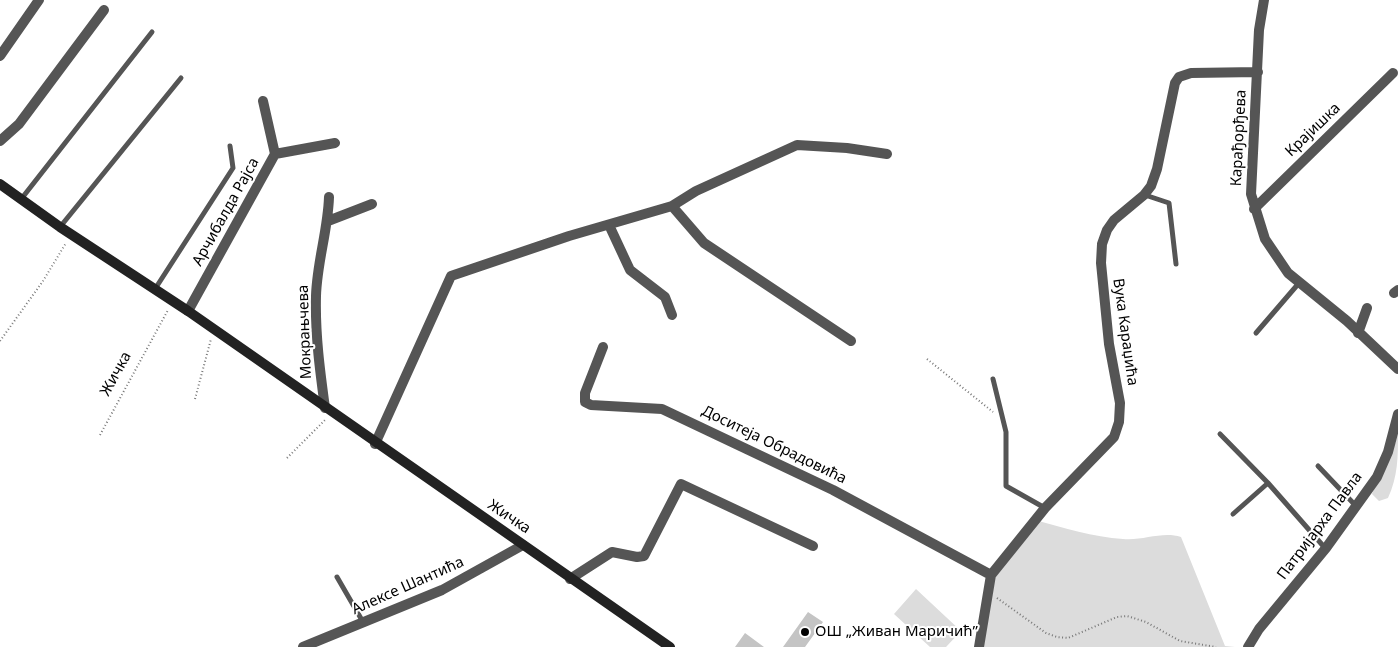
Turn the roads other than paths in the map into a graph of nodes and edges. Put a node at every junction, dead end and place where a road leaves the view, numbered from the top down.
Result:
1 (40, 0) edge
2 (1264, 0) edge
3 (104, 10) dead end
4 (152, 32) dead end
5 (0, 56) edge
6 (1258, 72) junction
7 (1393, 73) dead end
8 (182, 78) dead end
9 (263, 101) dead end
10 (0, 141) edge
11 (335, 144) dead end
12 (230, 146) dead end
13 (275, 154) junction
14 (887, 154) dead end
15 (0, 184) edge
16 (1144, 195) junction
17 (329, 197) dead end
18 (22, 198) junction
19 (372, 204) dead end
20 (672, 206) junction
21 (1254, 209) junction
22 (328, 221) junction
23 (609, 225) junction
24 (60, 227) junction
25 (1176, 264) dead end
26 (1300, 283) junction
27 (154, 289) junction
28 (1367, 308) dead end
29 (188, 311) junction
30 (672, 316) dead end
31 (1256, 333) dead end
32 (1358, 333) junction
33 (851, 341) dead end
34 (603, 347) dead end
35 (1398, 369) edge
36 (993, 379) dead end
37 (328, 410) junction
38 (1398, 414) edge
39 (1220, 434) dead end
40 (375, 444) junction
41 (1318, 466) dead end
42 (1268, 482) junction
43 (1356, 506) junction
44 (1045, 508) junction
45 (1234, 514) dead end
46 (523, 545) junction
47 (813, 546) dead end
48 (1326, 548) junction
49 (991, 575) junction
50 (337, 577) dead end
51 (570, 579) junction
52 (363, 623) junction
53 (302, 647) edge
54 (670, 647) edge
55 (979, 647) edge
56 (1248, 647) edge

1 - 5 street
2 - 6 street, Карађорђева
3 - 10 street
4 - 18 lane
6 - 16 street, Вука Караџића
6 - 21 street, Карађорђева
7 - 21 street, Крајишка
8 - 24 lane
9 - 13 street
11 - 13 street, Арчибалда Рајса
12 - 27 lane
13 - 29 street, Арчибалда Рајса
14 - 20 street
15 - 18 main road, Жичка
16 - 25 lane
16 - 44 street, Вука Караџића
17 - 22 street, Мокрањчева
18 - 24 main road, Жичка
19 - 22 street
20 - 23 street
20 - 33 street
21 - 26 street, Карађорђева
22 - 37 street, Мокрањчева
23 - 30 street
23 - 40 street
24 - 27 main road, Жичка
26 - 31 lane
26 - 32 street, Карађорђева
27 - 29 main road, Жичка
28 - 32 street
29 - 37 main road, Жичка
32 - 35 street, Карађорђева
34 - 49 street, Доситеја Обрадовића
36 - 44 lane
37 - 40 main road, Жичка
38 - 43 street, Патријарха Павла
39 - 42 lane
40 - 46 main road, Жичка
41 - 43 lane
42 - 45 lane
42 - 48 lane
43 - 48 street, Патријарха Павла
44 - 49 street, Вука Караџића
46 - 51 main road, Жичка
46 - 52 street, Алексе Шантића
47 - 51 street
48 - 56 street, Патријарха Павла
49 - 55 street
50 - 52 lane
51 - 54 main road, Жичка
52 - 53 street, Алексе Шантића

